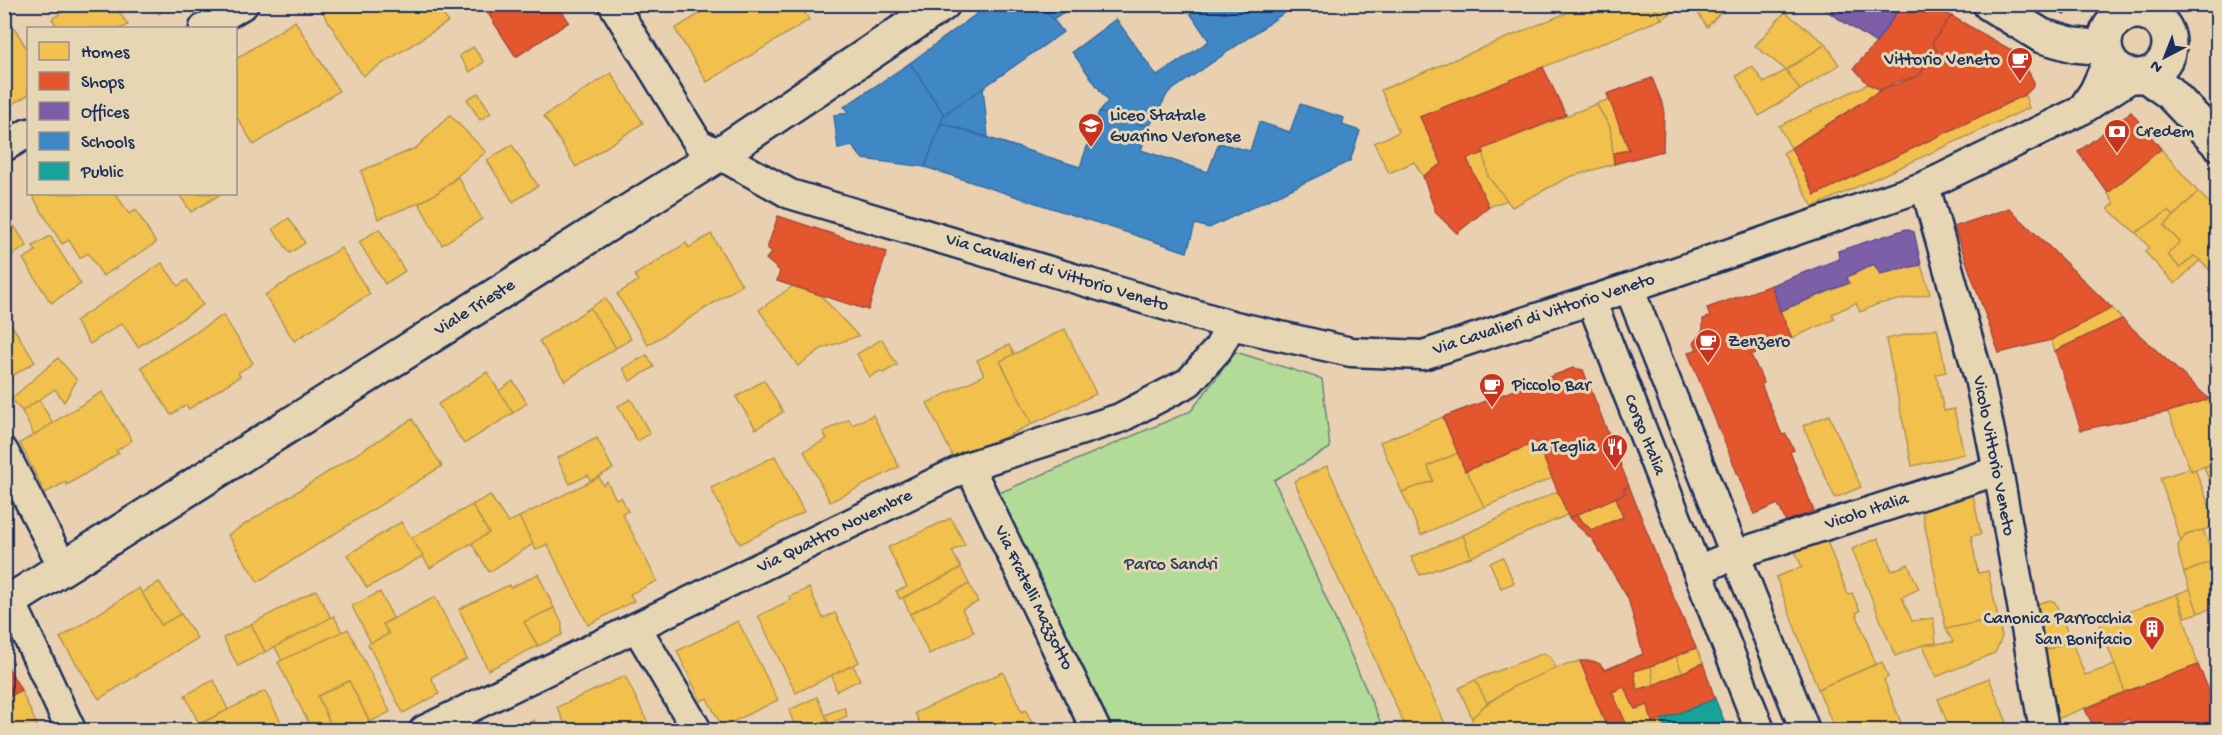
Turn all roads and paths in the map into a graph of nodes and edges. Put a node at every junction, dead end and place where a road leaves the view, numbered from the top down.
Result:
1 (244, 4) edge
2 (613, 4) edge
3 (943, 4) edge
4 (1990, 4) edge
5 (2129, 9) edge
6 (206, 27) edge
7 (2141, 50) edge
8 (27, 134) edge
9 (2217, 143) edge
10 (4, 147) edge
11 (718, 155) junction
12 (1925, 186) junction
13 (1629, 288) junction
14 (1591, 300) junction
15 (1231, 325) junction
16 (4, 452) edge
17 (969, 466) junction
18 (1998, 471) junction
19 (1736, 554) junction
20 (63, 567) junction
21 (1698, 570) junction
22 (8, 603) edge
23 (637, 628) junction
24 (71, 730) edge
25 (424, 730) edge
26 (697, 730) edge
27 (1096, 730) edge
28 (1760, 730) edge
29 (1805, 730) edge
30 (2044, 730) edge

1 - 6 street
2 - 11 street, Via Cavalieri di Vittorio Veneto
3 - 11 street, Viale Trieste
4 - 7 street
5 - 7 street
5 - 7 street
7 - 9 street
7 - 12 street, Via Cavalieri di Vittorio Veneto
8 - 10 street
11 - 15 street, Via Cavalieri di Vittorio Veneto
11 - 20 street, Viale Trieste
12 - 13 street, Via Cavalieri di Vittorio Veneto
12 - 18 street, Vicolo Vittorio Veneto
13 - 14 street, Via Cavalieri di Vittorio Veneto
13 - 19 street
14 - 15 street, Via Cavalieri di Vittorio Veneto
14 - 21 street, Corso Italia
15 - 17 street, Via Quattro Novembre
16 - 20 street
17 - 23 street, Via Quattro Novembre
17 - 27 street, Via Fratelli Mazzotto
18 - 19 street, Vicolo Italia
18 - 30 street, Vicolo Vittorio Veneto
19 - 21 street
19 - 29 street
20 - 22 street, Viale Trieste
21 - 28 street, Corso Italia
22 - 24 street
23 - 25 street, Via Quattro Novembre
23 - 26 street

